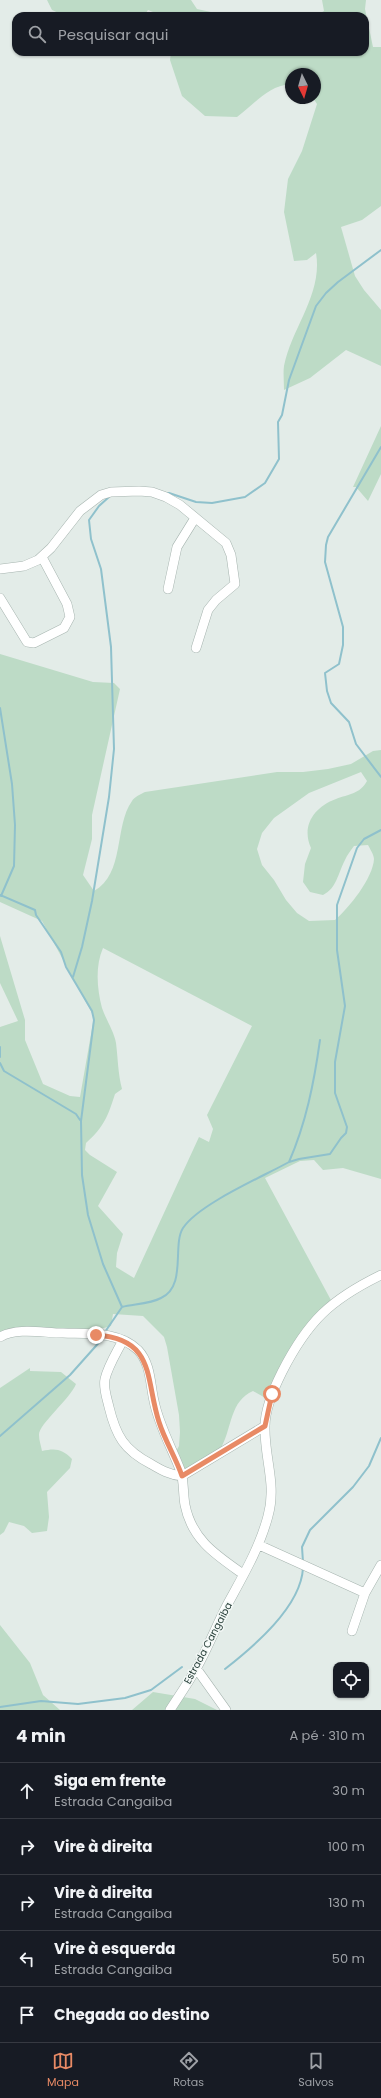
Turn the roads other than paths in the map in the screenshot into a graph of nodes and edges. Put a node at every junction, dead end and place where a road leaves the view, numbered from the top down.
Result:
1 (195, 518) junction
2 (42, 557) junction
3 (0, 569) edge
4 (168, 588) dead end
5 (0, 598) edge
6 (196, 648) dead end
7 (381, 1275) edge
8 (0, 1337) edge
9 (123, 1340) junction
10 (265, 1426) junction
11 (182, 1476) junction
12 (259, 1546) junction
13 (381, 1565) edge
14 (244, 1574) junction
15 (365, 1593) junction
16 (352, 1631) dead end
17 (196, 1668) junction
18 (170, 1710) edge
19 (226, 1710) edge

1 - 2 street
1 - 4 street
1 - 6 street
2 - 3 street
2 - 5 street
7 - 10 street, Estrada Cangaiba
8 - 9 street
9 - 11 street
9 - 11 street
10 - 11 street
10 - 12 street, Estrada Cangaiba
11 - 14 street
12 - 14 street, Estrada Cangaiba
12 - 15 street
13 - 15 street
14 - 17 street, Estrada Cangaiba
15 - 16 street
17 - 18 street, Estrada Cangaiba
17 - 19 street

